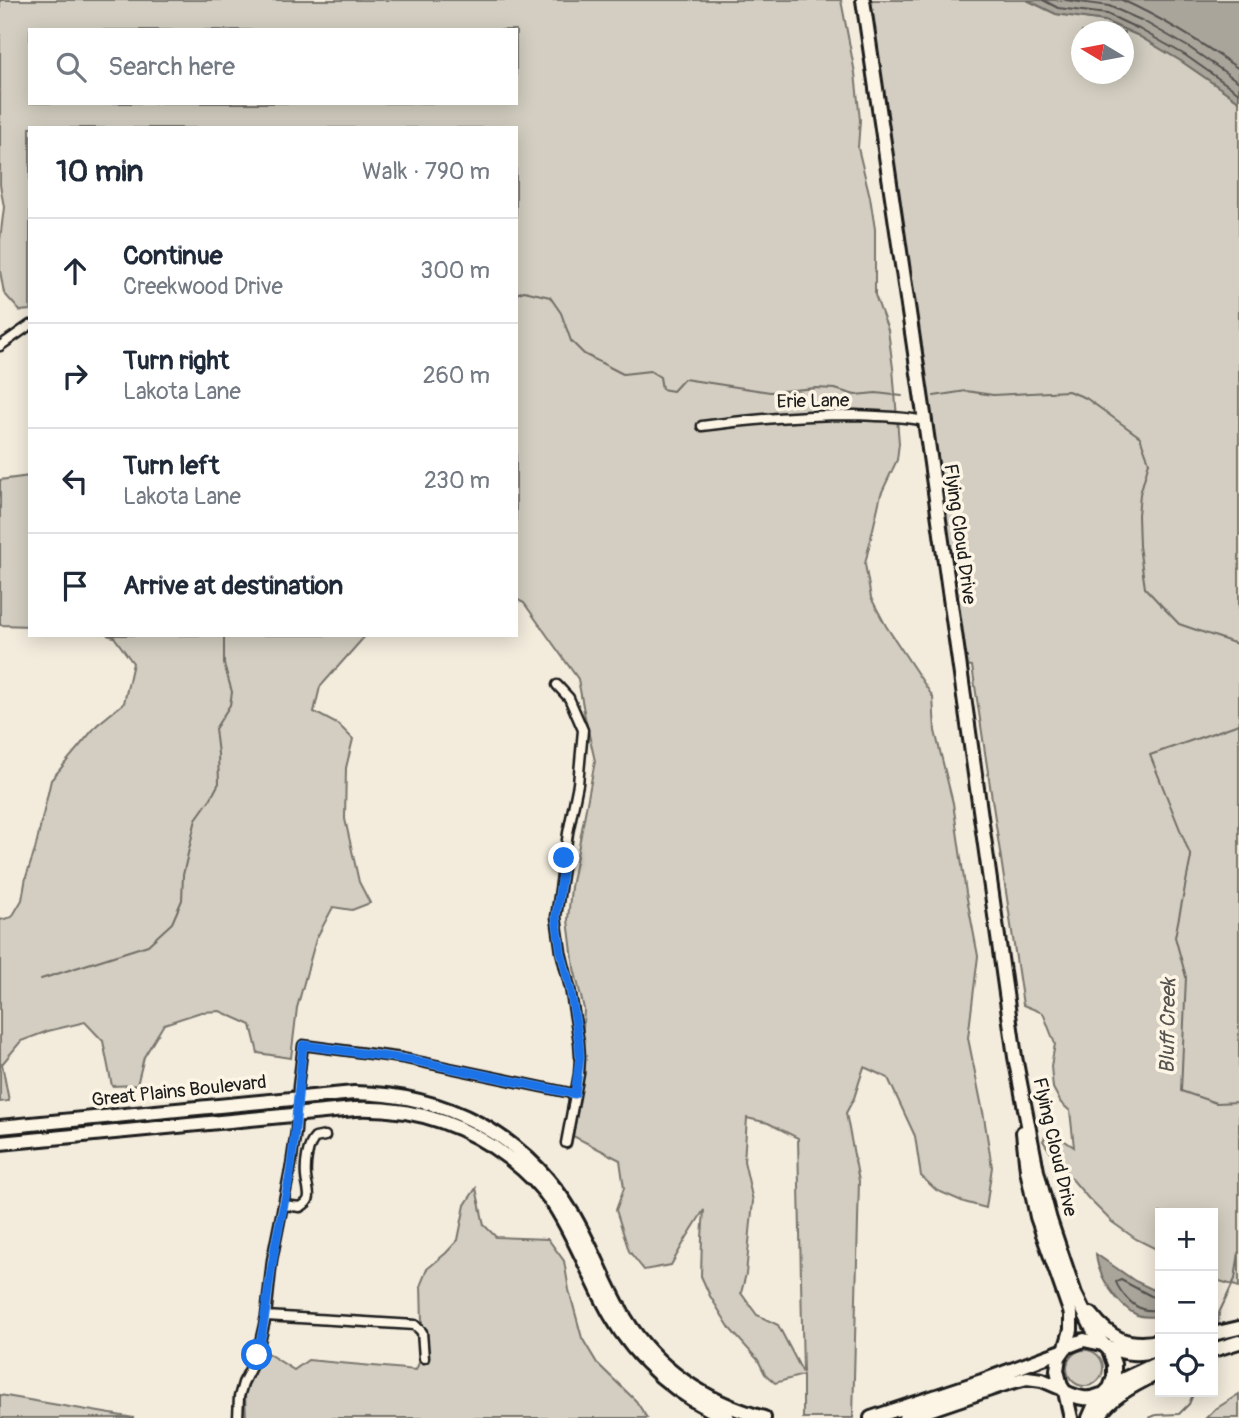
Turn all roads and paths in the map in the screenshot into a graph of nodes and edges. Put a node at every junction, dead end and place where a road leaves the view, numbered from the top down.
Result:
1 (863, 0) edge
2 (28, 327) edge
3 (0, 346) edge
4 (925, 421) junction
5 (702, 426) dead end
6 (557, 685) dead end
7 (1018, 1073) junction
8 (575, 1094) junction
9 (297, 1098) junction
10 (297, 1115) junction
11 (0, 1127) edge
12 (325, 1136) dead end
13 (0, 1143) edge
14 (566, 1143) dead end
15 (284, 1205) junction
16 (1061, 1251) junction
17 (266, 1316) junction
18 (1239, 1328) edge
19 (1218, 1332) edge
20 (1239, 1336) edge
21 (1155, 1341) edge
22 (1218, 1342) edge
23 (1239, 1342) edge
24 (1103, 1345) junction
25 (1218, 1348) edge
26 (1064, 1349) junction
27 (1155, 1350) edge
28 (424, 1358) dead end
29 (1155, 1364) edge
30 (1155, 1375) edge
31 (1064, 1390) junction
32 (1104, 1394) junction
33 (237, 1418) edge
34 (728, 1418) edge
35 (764, 1418) edge
36 (871, 1418) edge
37 (905, 1418) edge
38 (1071, 1418) edge
39 (1089, 1418) edge
40 (1098, 1418) edge

1 - 4 main road, Flying Cloud Drive
2 - 3 street
4 - 5 street, Erie Lane
4 - 7 main road, Flying Cloud Drive
6 - 8 street
7 - 16 main road, Flying Cloud Drive
7 - 26 main road, Flying Cloud Drive
8 - 9 street
8 - 14 street
9 - 10 street
9 - 11 main road, Great Plains Boulevard
9 - 35 main road, Great Plains Boulevard
10 - 13 main road, Great Plains Boulevard
10 - 15 street
10 - 34 main road, Great Plains Boulevard
12 - 15 street
15 - 17 street
16 - 21 main road
16 - 24 main road, Flying Cloud Drive
17 - 28 street
17 - 33 street
18 - 19 main road
20 - 22 main road
23 - 25 main road
24 - 26 main road
24 - 27 main road
24 - 32 main road, Flying Cloud Drive
26 - 31 main road, Flying Cloud Drive
26 - 36 main road
29 - 32 main road
30 - 40 main road
31 - 32 main road
31 - 37 main road
31 - 38 main road, Flying Cloud Drive
32 - 39 main road, Flying Cloud Drive

